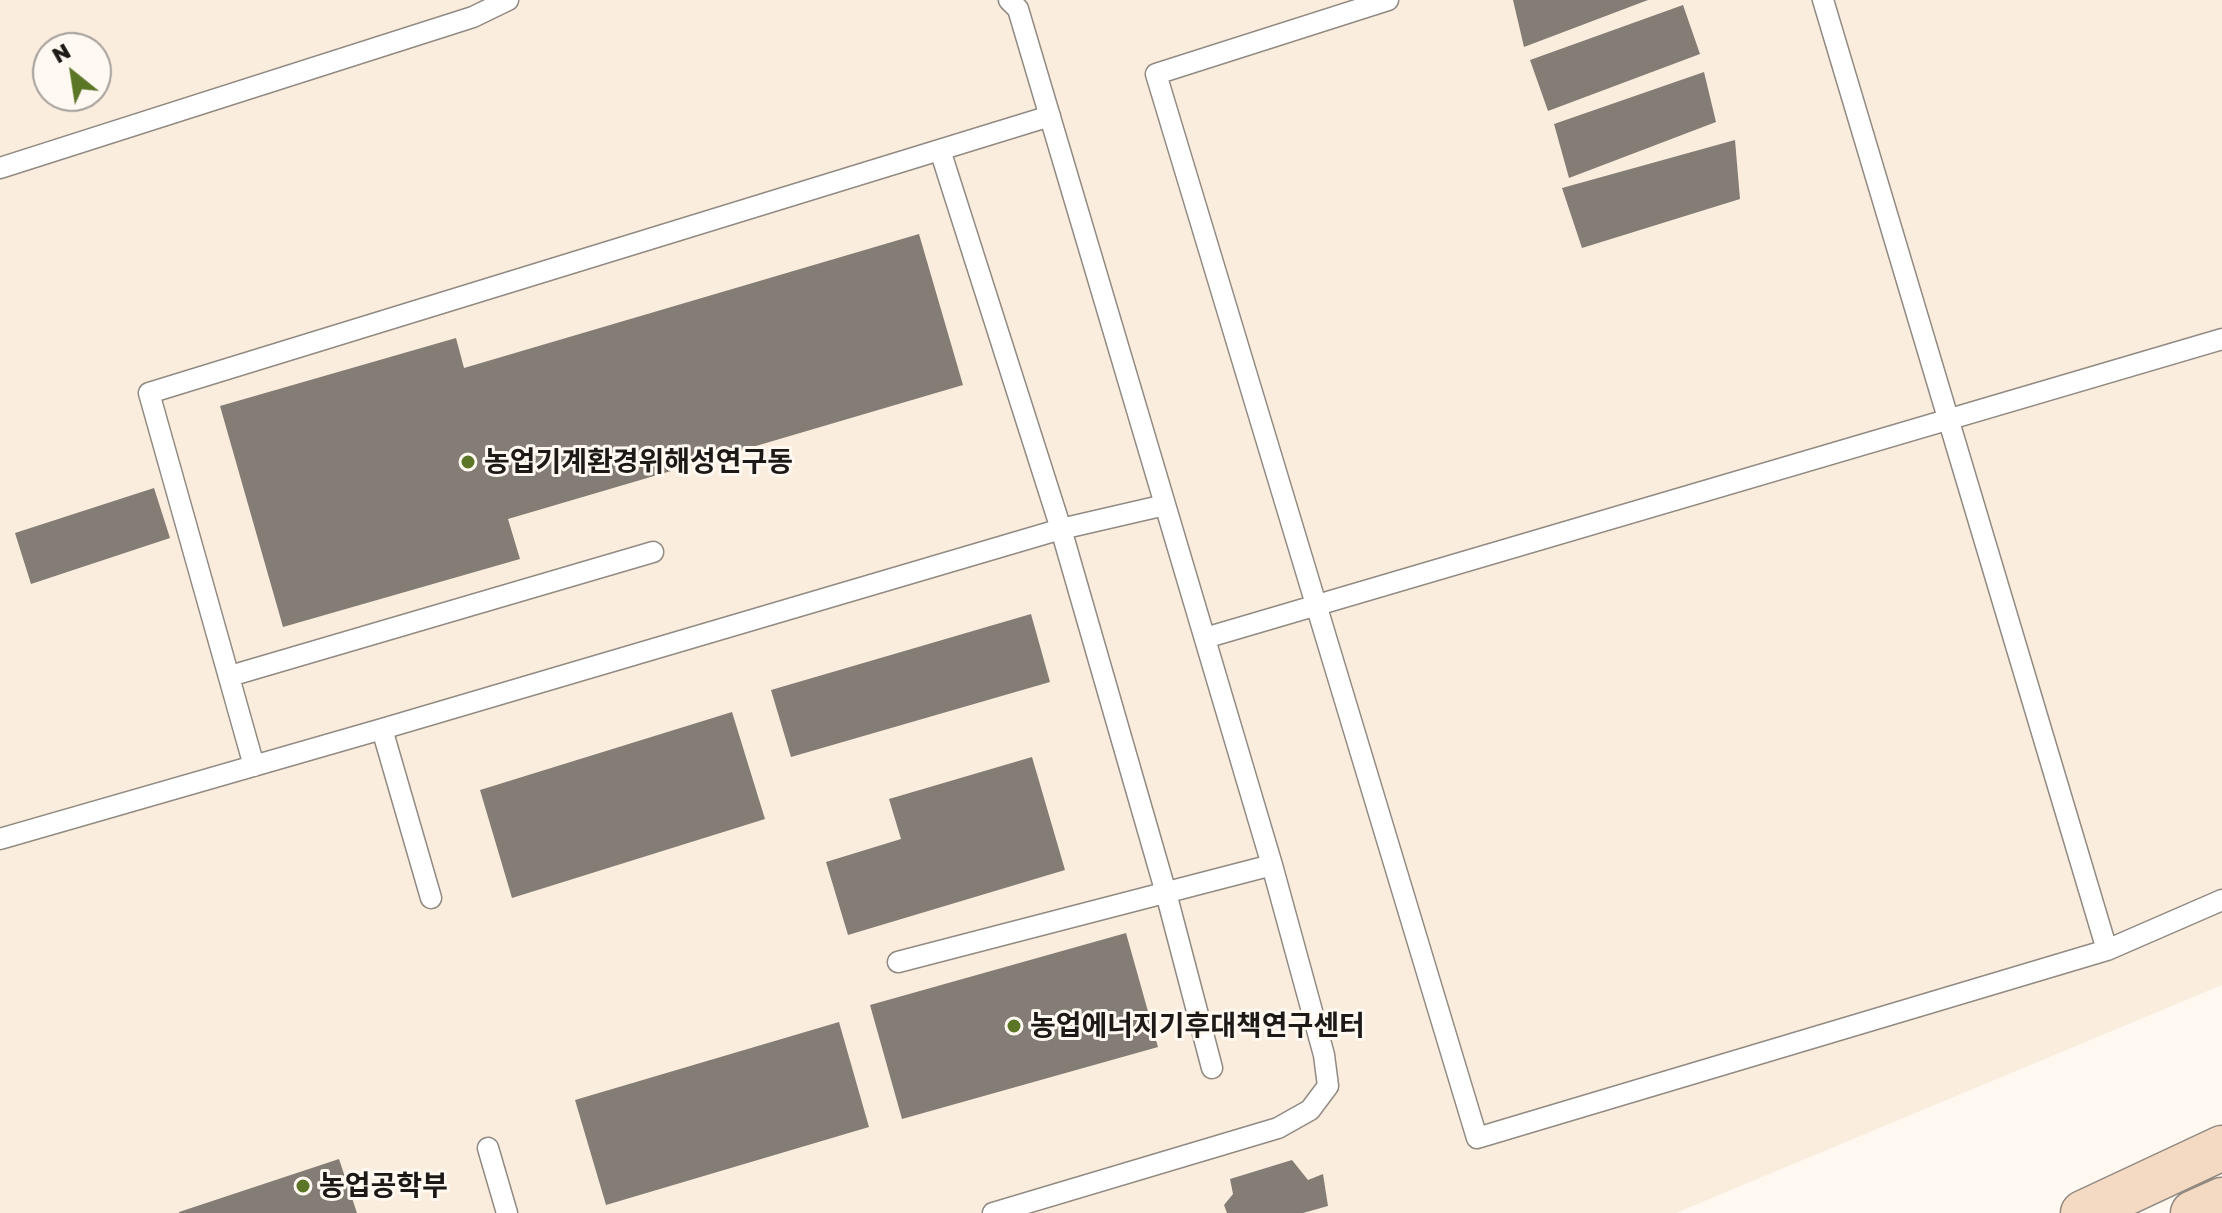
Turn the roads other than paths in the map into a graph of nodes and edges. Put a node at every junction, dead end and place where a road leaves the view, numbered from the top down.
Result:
1 (508, 0) edge
2 (1009, 0) edge
3 (1388, 0) edge
4 (1823, 0) edge
5 (1050, 116) junction
6 (940, 150) junction
7 (0, 168) edge
8 (2222, 339) edge
9 (1948, 419) junction
10 (1165, 505) junction
11 (1061, 529) junction
12 (653, 552) dead end
13 (1317, 603) junction
14 (1205, 638) junction
15 (230, 676) junction
16 (382, 729) junction
17 (254, 766) junction
18 (0, 839) edge
19 (1272, 865) junction
20 (1166, 893) junction
21 (431, 898) dead end
22 (2222, 900) edge
23 (2107, 950) junction
24 (898, 962) dead end
25 (1212, 1068) dead end
26 (488, 1148) dead end
27 (2222, 1148) edge
28 (2222, 1200) edge
29 (507, 1213) edge
30 (993, 1213) edge
31 (2083, 1213) edge
32 (2193, 1213) edge

1 - 7 lane
2 - 5 lane
3 - 13 lane
4 - 9 lane
5 - 6 lane
5 - 10 lane
6 - 11 lane
6 - 15 lane
8 - 9 lane
9 - 13 lane
9 - 23 lane
10 - 11 lane
10 - 14 lane
11 - 16 lane
11 - 20 lane
12 - 15 lane
13 - 14 lane
13 - 23 lane
14 - 19 lane
15 - 17 lane
16 - 17 lane
16 - 21 lane
17 - 18 lane
19 - 20 lane
19 - 30 lane
20 - 24 lane
20 - 25 lane
22 - 23 lane
26 - 29 lane
27 - 31 main road
28 - 32 main road

